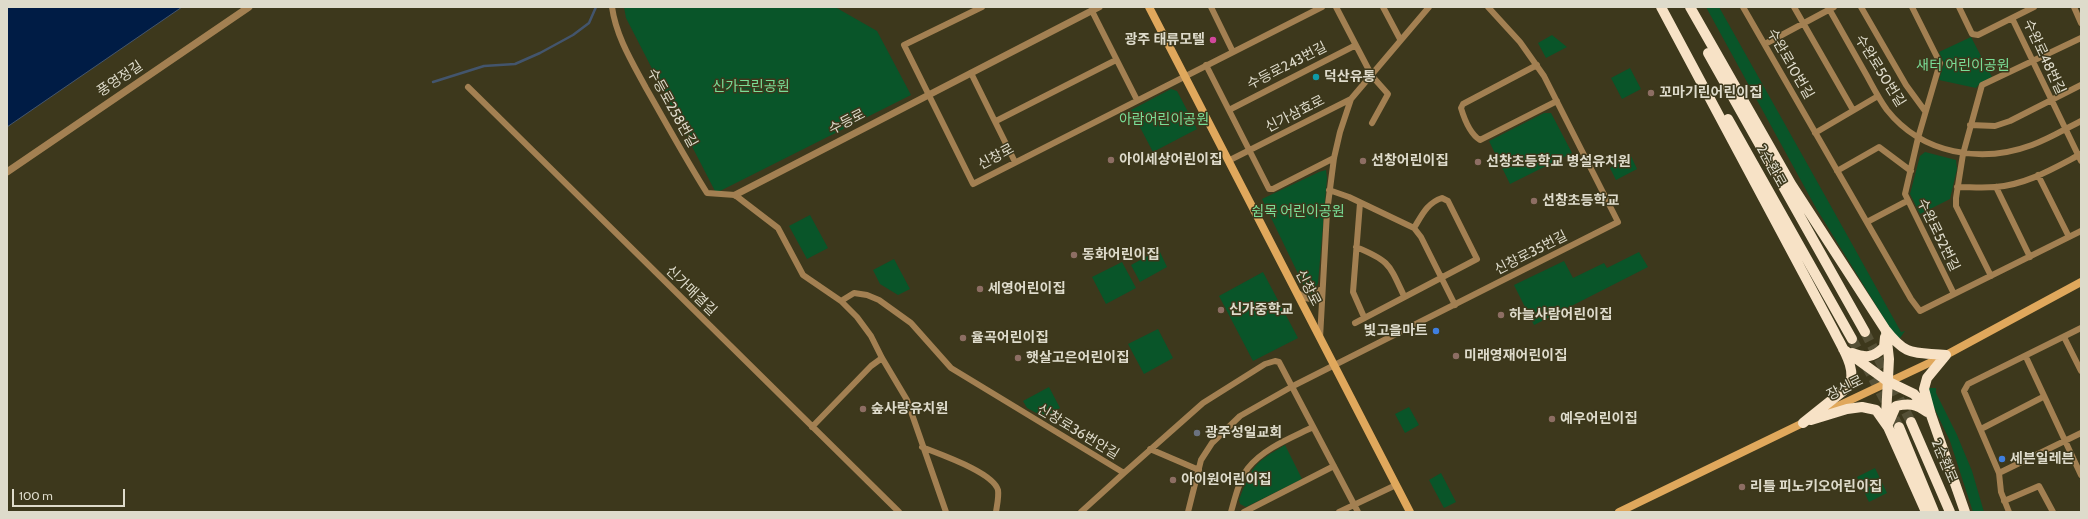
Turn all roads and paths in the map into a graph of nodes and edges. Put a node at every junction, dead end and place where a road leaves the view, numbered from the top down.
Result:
1 (249, 7) edge
2 (612, 7) edge
3 (982, 7) edge
4 (1099, 7) edge
5 (1149, 7) edge
6 (1322, 7) edge
7 (1336, 7) edge
8 (1383, 7) edge
9 (1428, 7) edge
10 (1488, 7) edge
11 (1661, 7) edge
12 (1665, 7) edge
13 (1683, 7) edge
14 (1690, 7) edge
15 (1742, 7) edge
16 (1794, 7) edge
17 (1861, 7) edge
18 (1912, 7) edge
19 (1959, 7) edge
20 (2034, 7) edge
21 (2074, 7) edge
22 (1213, 8) edge
23 (1830, 8) edge
24 (1092, 10) junction
25 (2012, 18) junction
26 (1804, 23) junction
27 (2081, 23) edge
28 (2081, 38) edge
29 (1400, 39) junction
30 (1765, 44) junction
31 (1356, 45) junction
32 (1233, 52) junction
33 (1116, 60) junction
34 (2033, 61) junction
35 (1206, 65) junction
36 (1537, 65) junction
37 (971, 73) junction
38 (1184, 76) junction
39 (1372, 76) junction
40 (2081, 85) edge
41 (468, 87) dead end
42 (929, 96) junction
43 (1878, 96) junction
44 (1351, 99) junction
45 (1137, 100) junction
46 (2051, 100) junction
47 (1557, 101) junction
48 (1229, 110) junction
49 (1853, 110) junction
50 (1925, 110) junction
51 (996, 121) junction
52 (2081, 121) edge
53 (1372, 123) dead end
54 (1970, 125) junction
55 (2065, 129) junction
56 (1815, 133) junction
57 (1918, 138) junction
58 (1249, 150) junction
59 (1963, 154) junction
60 (2080, 157) edge
61 (1334, 158) junction
62 (1228, 161) junction
63 (1015, 162) junction
64 (1837, 171) junction
65 (1911, 171) junction
66 (7, 172) edge
67 (2038, 176) junction
68 (1957, 186) junction
69 (1996, 187) junction
70 (1329, 190) junction
71 (735, 195) junction
72 (1907, 201) junction
73 (1360, 203) junction
74 (1867, 222) junction
75 (1414, 228) junction
76 (2081, 231) edge
77 (2069, 238) junction
78 (1356, 247) junction
79 (2030, 257) junction
80 (1991, 276) junction
81 (1441, 278) junction
82 (2081, 282) edge
83 (1322, 287) junction
84 (1295, 290) junction
85 (1954, 294) junction
86 (1404, 296) junction
87 (841, 301) junction
88 (1455, 305) junction
89 (1920, 312) joint
90 (1364, 317) junction
91 (1355, 323) dead end
92 (2081, 328) edge
93 (1885, 329) junction
94 (1865, 332) tunnel mouth
95 (2064, 337) junction
96 (1320, 339) junction
97 (1852, 339) tunnel mouth
98 (1843, 349) junction
99 (1946, 355) junction
100 (2026, 357) junction
101 (882, 358) junction
102 (1334, 367) junction
103 (2081, 372) edge
104 (1887, 381) junction
105 (1293, 386) junction
106 (2043, 397) junction
107 (1931, 415) junction
108 (1911, 422) tunnel mouth
109 (1803, 423) junction
110 (812, 427) junction
111 (1313, 427) junction
112 (1899, 427) tunnel mouth
113 (1888, 428) junction
114 (1981, 429) junction
115 (2081, 433) edge
116 (2064, 442) junction
117 (922, 447) junction
118 (1150, 449) junction
119 (1334, 466) junction
120 (1199, 470) junction
121 (1124, 473) junction
122 (1999, 473) junction
123 (2081, 475) edge
124 (1396, 484) junction
125 (2004, 501) junction
126 (1354, 504) junction
127 (898, 512) edge
128 (946, 512) edge
129 (996, 512) edge
130 (1081, 512) edge
131 (1188, 512) edge
132 (1231, 512) edge
133 (1244, 512) edge
134 (1339, 512) edge
135 (1358, 512) edge
136 (1410, 512) edge
137 (1619, 512) edge
138 (1926, 512) edge
139 (1934, 512) edge
140 (1950, 512) edge
141 (1965, 512) edge
142 (2009, 512) edge
143 (2053, 512) edge

1 - 66 street, 풍영정길
2 - 71 street, 수등로258번길
3 - 42 street
4 - 24 street, 수등로
5 - 38 main road, 신창로
6 - 32 street
7 - 31 street
8 - 29 street
9 - 29 street, 신가삼효로
10 - 36 street, 신창로35번길
11 - 98 highway
12 - 97 highway, 2순환로
13 - 94 highway, 2순환로
14 - 93 highway
15 - 30 street, 수완로10번길
16 - 26 street
17 - 50 street, 수완로50번길
18 - 50 street, 수완로50번길
19 - 25 street, 수완로48번길
20 - 25 street
21 - 27 street
22 - 32 street
23 - 26 street, 수완로50번길
23 - 43 street, 수완로50번길
24 - 33 street
24 - 37 street, 수등로
25 - 34 street, 수완로48번길
26 - 30 street, 수완로50번길
26 - 49 street
28 - 34 street
29 - 39 street, 신가삼효로
30 - 56 street, 수완로10번길
31 - 39 street
31 - 48 street, 수등로243번길
32 - 35 street
33 - 45 street
33 - 51 street
34 - 46 street, 수완로48번길
34 - 54 street
35 - 38 street
35 - 48 street
36 - 47 street, 신창로35번길
36 - 47 street
37 - 42 street, 수등로
37 - 51 street
38 - 45 street, 신창로
38 - 62 main road, 신창로
39 - 44 street, 신가삼효로
39 - 53 street
40 - 46 street
41 - 110 street, 신가매결길
42 - 63 street, 신창로
42 - 71 street, 수등로
43 - 49 street
43 - 57 street, 수완로50번길
44 - 58 street, 신가삼효로
44 - 61 street, 신가삼효로
45 - 63 street, 신창로
46 - 54 street
46 - 55 street, 수완로48번길
47 - 88 street, 신창로35번길
48 - 58 street
49 - 56 street
50 - 57 street, 수완로50번길
51 - 63 street
52 - 55 street, 수완로50번길
54 - 59 street
55 - 59 street, 수완로50번길
55 - 60 street
56 - 64 street, 수완로10번길
57 - 59 street, 수완로50번길
57 - 65 street, 수완로52번길
58 - 61 street
58 - 62 street, 신가삼효로
59 - 68 street
60 - 67 street
61 - 70 street, 신가삼효로
62 - 84 main road, 신창로
64 - 65 street
64 - 74 street, 수완로10번길
65 - 72 street, 수완로52번길
67 - 69 street
67 - 77 street
68 - 69 street
68 - 80 street
69 - 79 street
70 - 73 street
70 - 83 street, 신가삼효로
71 - 87 street
72 - 74 street
72 - 85 street, 수완로52번길
73 - 75 street
73 - 78 street
74 - 89 street, 수완로10번길
75 - 81 street
75 - 81 street, 신창로35번길
76 - 77 street, 수완로52번길
77 - 79 street, 수완로52번길
78 - 86 street
78 - 90 street
79 - 80 street, 수완로52번길
80 - 85 street, 수완로52번길
81 - 86 street
81 - 88 street
82 - 99 main road, 장신로
83 - 84 street
83 - 96 street, 신가삼효로
84 - 96 main road, 신창로
85 - 89 street, 수완로52번길
86 - 90 street
87 - 101 street
87 - 121 street, 신창로36번안길
88 - 102 street, 신창로35번길
90 - 91 street
92 - 95 street
93 - 98 highway
93 - 99 highway
93 - 104 highway
95 - 100 street
95 - 103 street
96 - 102 main road, 신창로
98 - 104 highway
98 - 109 highway
99 - 104 main road, 장신로
99 - 107 highway
100 - 106 street
100 - 114 street
101 - 110 street
101 - 117 street
102 - 105 street, 신창로35번길
102 - 124 main road, 신창로
104 - 107 highway
104 - 109 main road, 장신로
104 - 113 highway
105 - 111 street
105 - 118 street, 신창로36번안길
105 - 120 street, 신창로35번길
106 - 114 street
106 - 116 street
107 - 113 highway
107 - 141 highway
108 - 140 highway, 2순환로
109 - 113 highway
109 - 137 main road, 장신로
110 - 127 street, 신가매결길
111 - 119 street
111 - 132 street
112 - 139 highway, 2순환로
113 - 138 highway
114 - 122 street
115 - 116 street
116 - 122 street
116 - 123 street
117 - 128 street
117 - 129 street
118 - 120 street
118 - 121 street, 신창로36번안길
119 - 126 street
119 - 133 street
120 - 131 street, 신창로35번길
121 - 130 street
122 - 125 street
124 - 126 street
124 - 136 main road, 신창로
125 - 142 street
125 - 143 street
126 - 134 street
126 - 135 street

